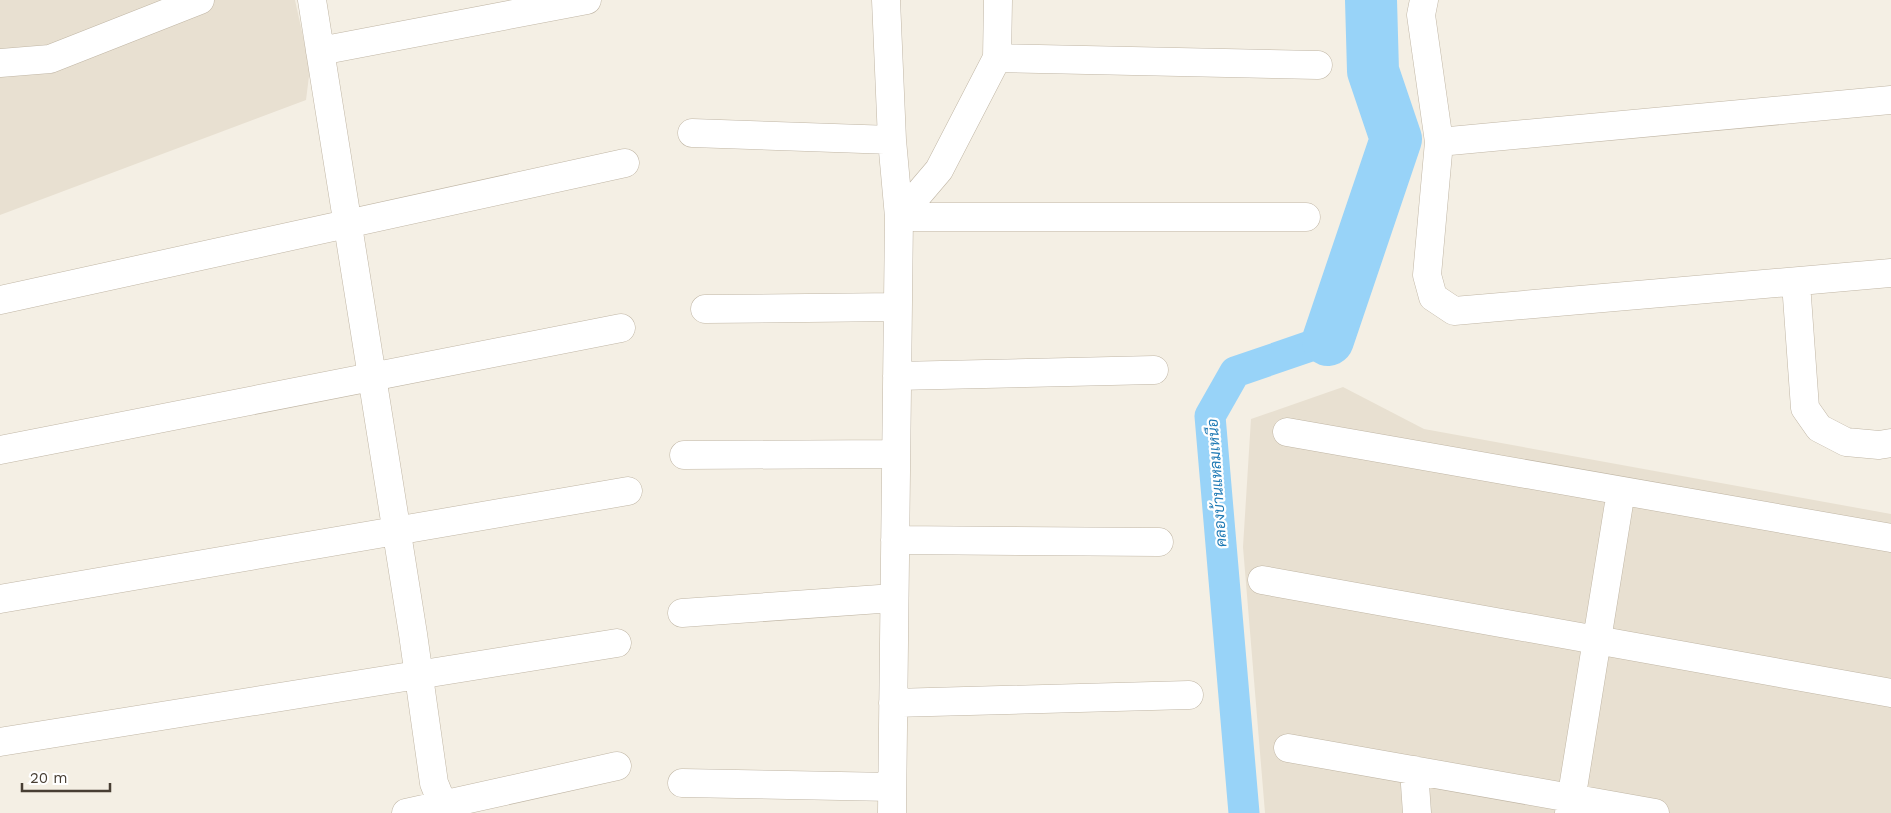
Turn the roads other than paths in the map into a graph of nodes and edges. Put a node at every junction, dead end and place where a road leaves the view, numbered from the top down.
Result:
1 (200, 0) edge
2 (312, 0) edge
3 (587, 0) edge
4 (886, 0) edge
5 (998, 0) edge
6 (1424, 0) edge
7 (320, 51) junction
8 (997, 58) junction
9 (0, 63) edge
10 (1318, 65) dead end
11 (1891, 100) edge
12 (692, 133) dead end
13 (892, 140) junction
14 (1439, 142) junction
15 (625, 163) dead end
16 (899, 217) junction
17 (1306, 217) dead end
18 (348, 224) junction
19 (1891, 273) edge
20 (1796, 283) junction
21 (0, 300) edge
22 (898, 307) junction
23 (705, 309) dead end
24 (621, 328) dead end
25 (1154, 370) dead end
26 (897, 376) junction
27 (372, 377) junction
28 (1287, 432) dead end
29 (1891, 443) edge
30 (0, 450) edge
31 (896, 454) junction
32 (684, 455) dead end
33 (628, 491) dead end
34 (1621, 491) junction
35 (397, 530) junction
36 (1891, 538) edge
37 (895, 540) junction
38 (1159, 542) dead end
39 (1262, 580) dead end
40 (894, 598) junction
41 (0, 599) edge
42 (682, 613) dead end
43 (1596, 640) junction
44 (617, 643) dead end
45 (419, 674) junction
46 (1891, 693) edge
47 (1189, 695) dead end
48 (893, 703) junction
49 (0, 742) edge
50 (1288, 748) dead end
51 (617, 766) dead end
52 (1414, 770) junction
53 (682, 783) dead end
54 (892, 800) edge
55 (1570, 806) edge
56 (445, 809) edge
57 (406, 813) edge
58 (1417, 813) edge
59 (1655, 813) edge

1 - 9 street
2 - 7 street
3 - 7 street
4 - 13 street
5 - 8 street
6 - 14 street
7 - 18 street
8 - 10 street
8 - 16 street
11 - 14 street
12 - 13 street
13 - 16 street
14 - 20 street
15 - 18 street
16 - 17 street
16 - 22 street
18 - 21 street
18 - 27 street
19 - 20 street
20 - 29 street
22 - 23 street
22 - 26 street
24 - 27 street
25 - 26 street
26 - 31 street
27 - 30 street
27 - 35 street
28 - 34 street
31 - 32 street
31 - 37 street
33 - 35 street
34 - 36 street
34 - 43 street
35 - 41 street
35 - 45 street
37 - 38 street
37 - 40 street
39 - 43 street
40 - 42 street
40 - 48 street
43 - 46 street
43 - 55 street
44 - 45 street
45 - 49 street
45 - 56 street
47 - 48 street
48 - 54 street
50 - 52 street
51 - 56 street
52 - 55 street
52 - 58 street
53 - 54 street
55 - 59 street
56 - 57 street

